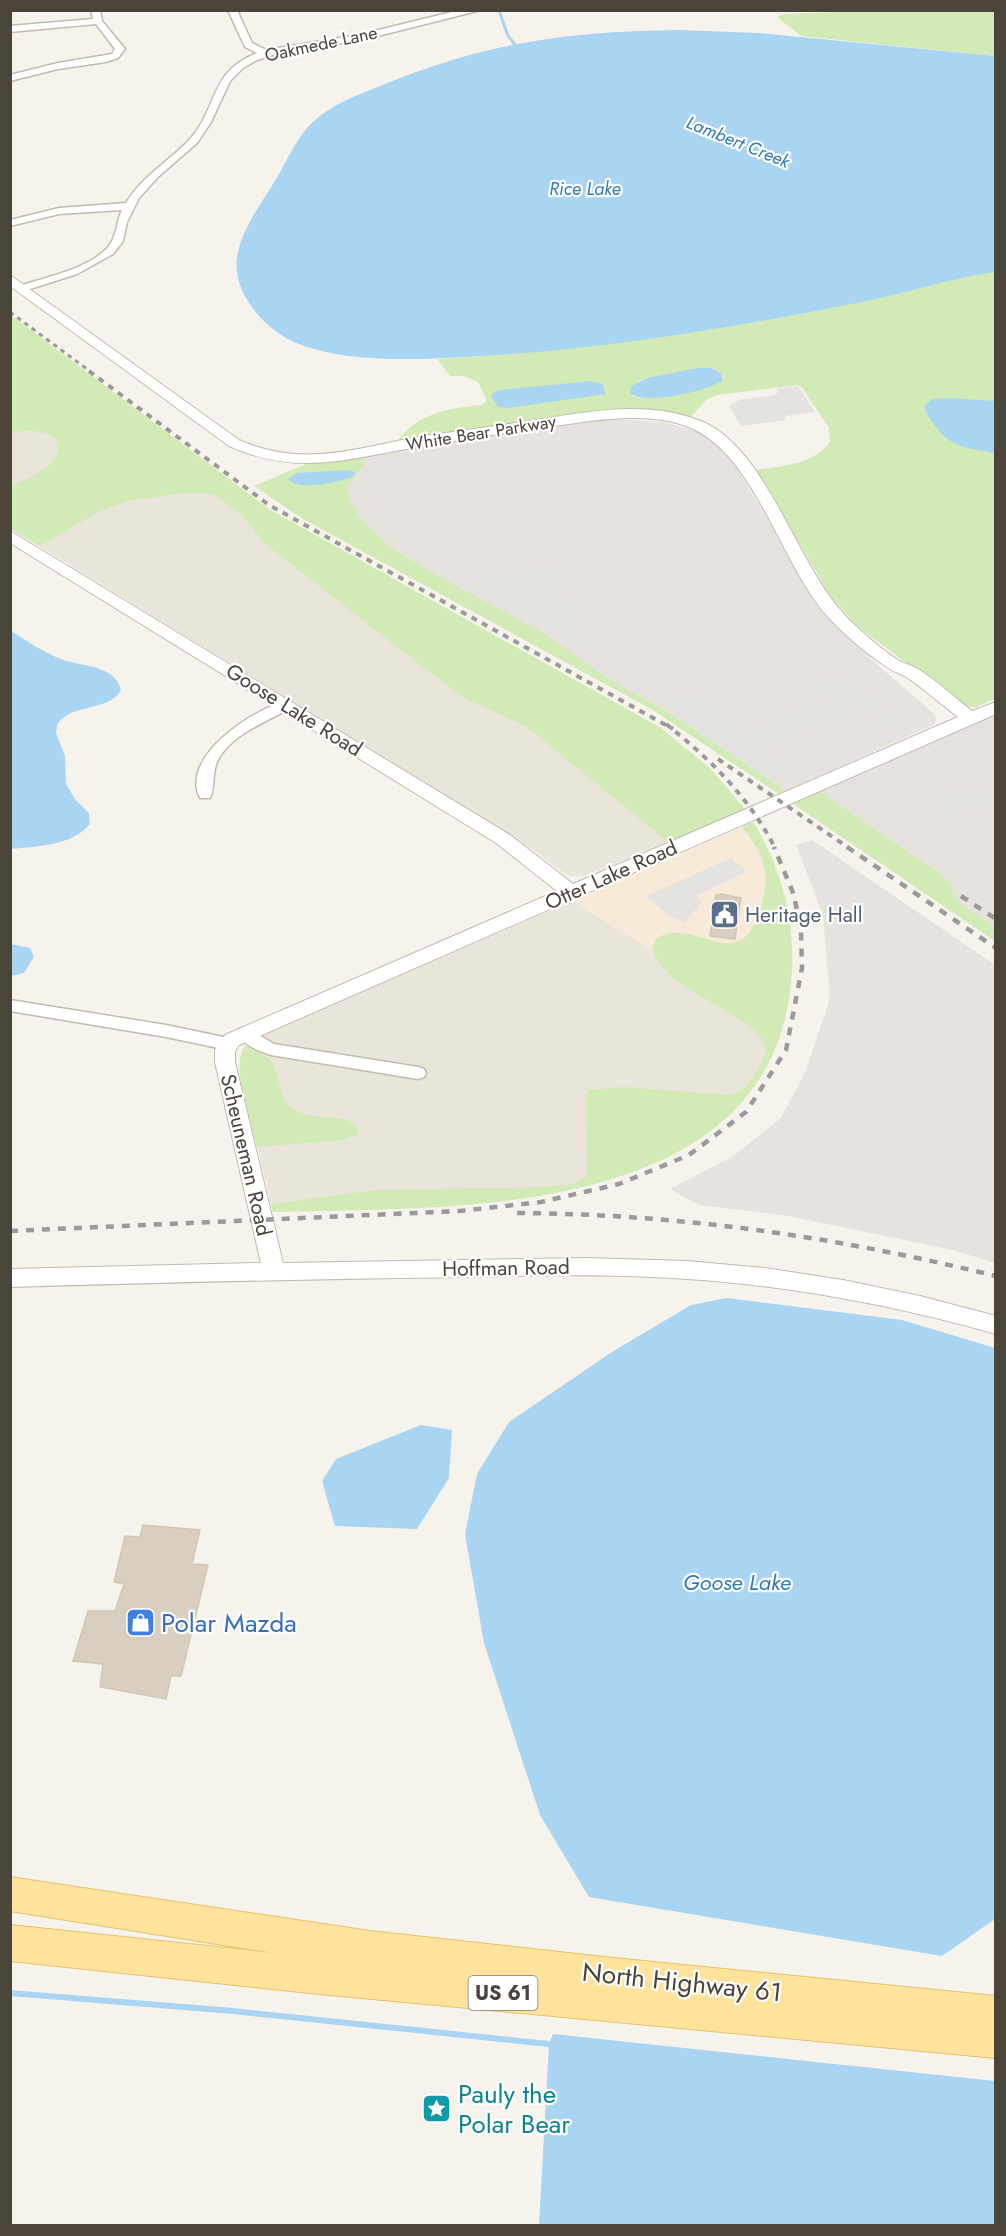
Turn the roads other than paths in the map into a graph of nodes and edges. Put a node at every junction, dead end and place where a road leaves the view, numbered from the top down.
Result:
1 (95, 10) edge
2 (232, 10) edge
3 (477, 10) edge
4 (98, 21) junction
5 (10, 29) edge
6 (266, 54) junction
7 (10, 78) edge
8 (129, 206) junction
9 (10, 223) edge
10 (17, 284) edge
11 (10, 536) edge
12 (285, 705) junction
13 (996, 707) edge
14 (962, 722) junction
15 (205, 795) dead end
16 (571, 893) junction
17 (10, 1005) edge
18 (236, 1038) junction
19 (418, 1073) dead end
20 (274, 1271) junction
21 (10, 1278) edge
22 (996, 1325) edge
23 (10, 1894) edge
24 (10, 1943) edge
25 (996, 2014) edge
26 (996, 2039) edge

1 - 4 street
2 - 6 street
3 - 6 street, Oakmede Lane
4 - 5 street
4 - 7 street
6 - 8 street, Oakmede Lane
8 - 9 street
8 - 10 street, Oakmede Lane
10 - 14 street, White Bear Parkway
11 - 12 street, Goose Lake Road
12 - 15 street
12 - 16 street, Goose Lake Road
13 - 14 street, Otter Lake Road
14 - 16 street, Otter Lake Road
16 - 18 street, Otter Lake Road
17 - 18 street, Scheuneman Road
18 - 19 street
18 - 20 street, Scheuneman Road
20 - 21 street, Hoffman Road
20 - 22 street, Hoffman Road
23 - 25 main road, North Highway 61 / US 61
24 - 26 main road, US 61

